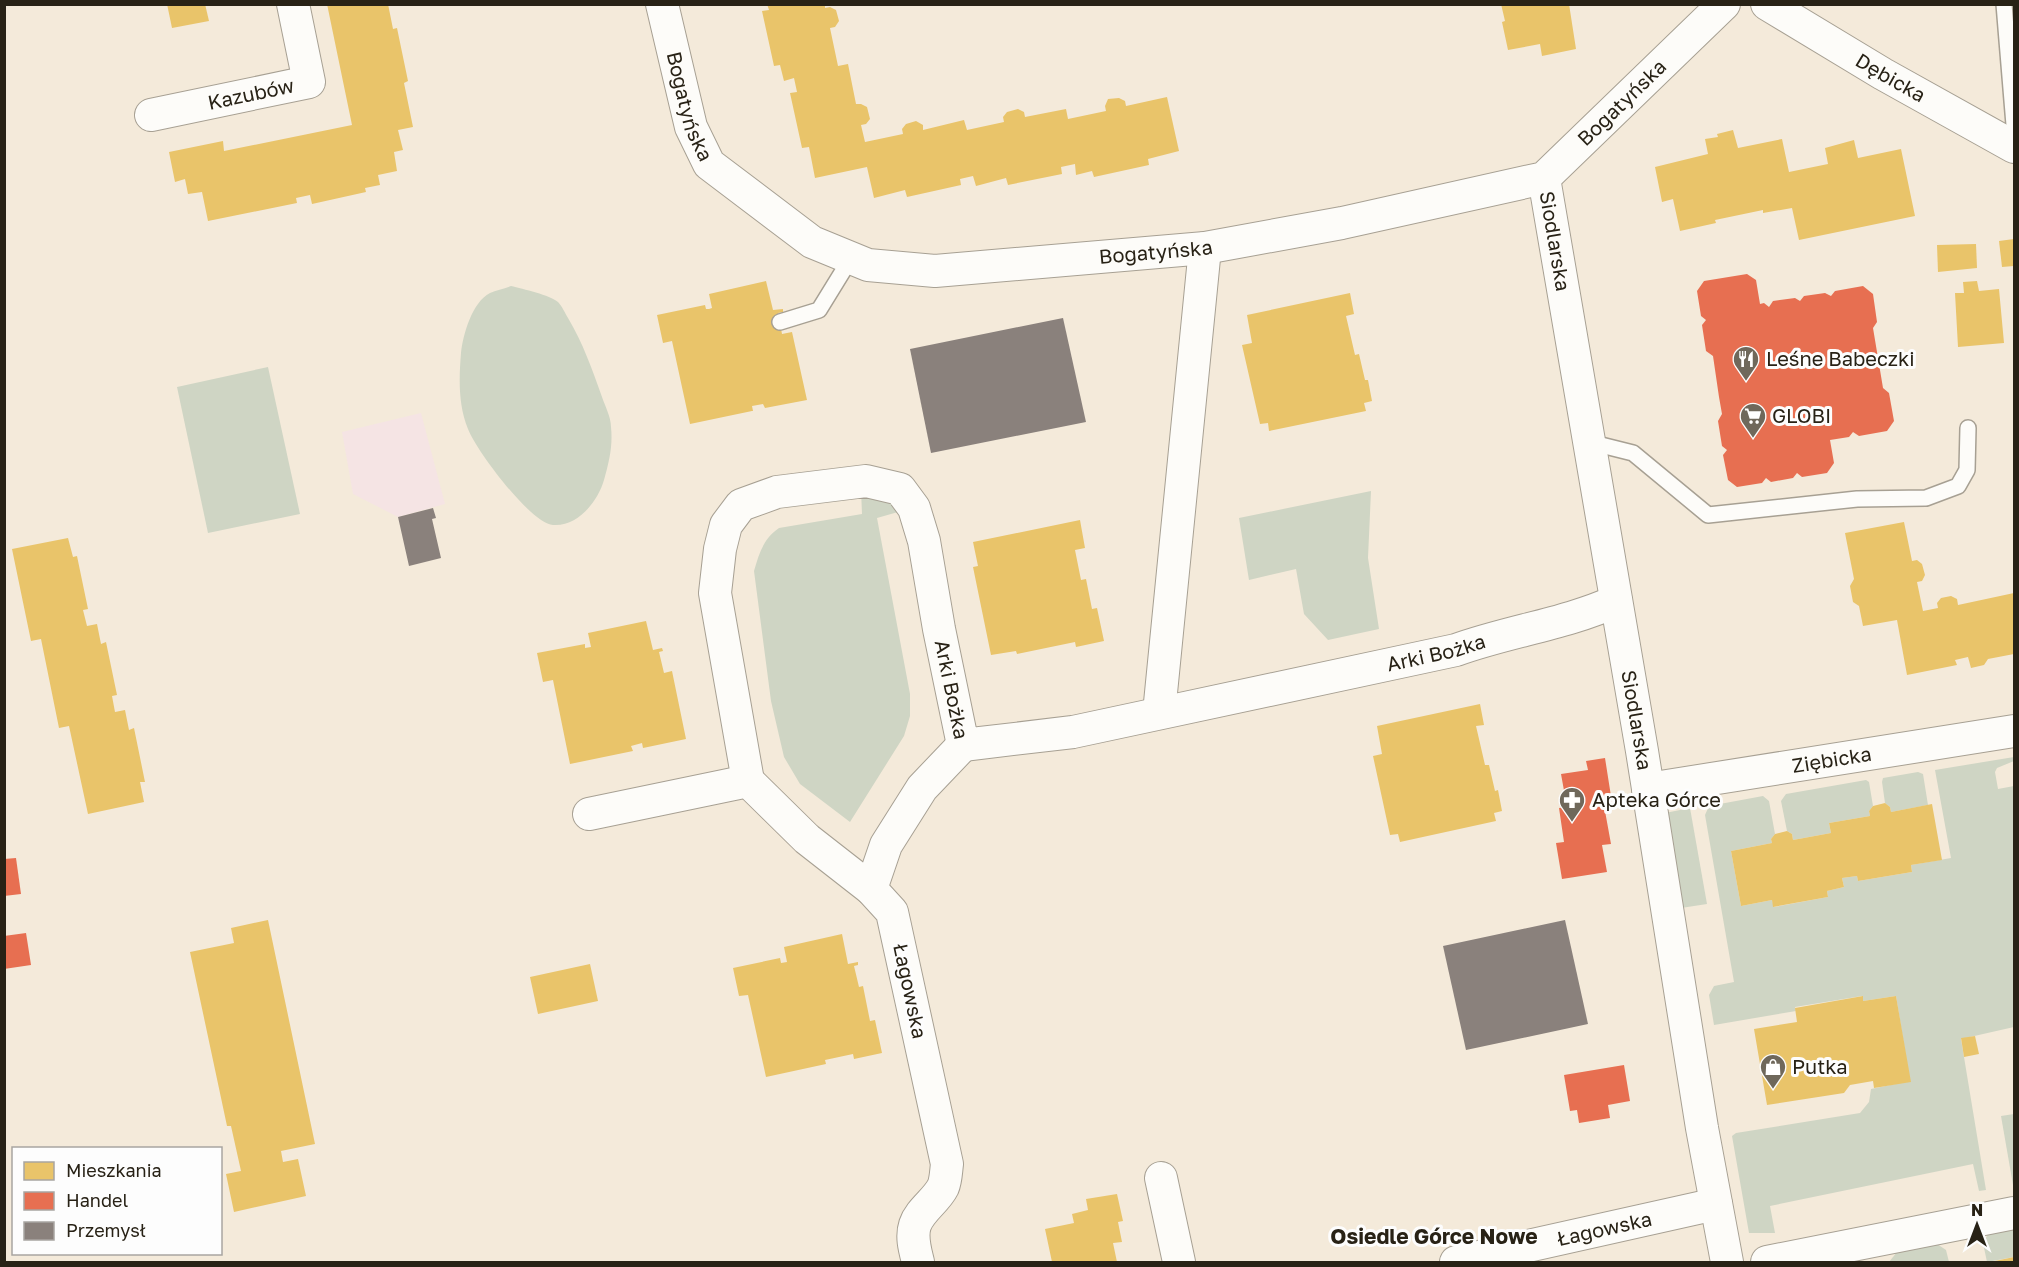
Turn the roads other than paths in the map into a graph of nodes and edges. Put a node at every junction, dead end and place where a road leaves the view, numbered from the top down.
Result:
1 (293, 4) edge
2 (662, 4) edge
3 (1724, 4) edge
4 (1767, 4) edge
5 (2004, 4) edge
6 (151, 115) dead end
7 (2014, 125) edge
8 (2014, 147) edge
9 (1544, 178) junction
10 (1205, 248) junction
11 (851, 258) junction
12 (780, 322) dead end
13 (1968, 428) dead end
14 (1589, 442) junction
15 (1616, 602) junction
16 (1159, 714) junction
17 (2014, 730) edge
18 (963, 745) junction
19 (748, 781) junction
20 (1648, 789) junction
21 (589, 814) dead end
22 (871, 889) junction
23 (1161, 1178) dead end
24 (1716, 1204) junction
25 (2014, 1213) edge
26 (918, 1263) edge
27 (1179, 1263) edge
28 (1456, 1263) edge
29 (1727, 1263) edge
30 (1767, 1263) edge

1 - 6 street, Kazubów
2 - 11 street, Bogatyńska
3 - 9 street, Bogatyńska
4 - 8 street, Dębicka
5 - 7 lane
9 - 10 street, Bogatyńska
9 - 14 street, Siodlarska
10 - 11 street, Bogatyńska
10 - 16 street
11 - 12 lane
13 - 14 lane
14 - 15 street, Siodlarska
15 - 16 street, Arki Bożka
15 - 20 street, Siodlarska
16 - 18 street, Arki Bożka
17 - 20 street, Ziębicka
18 - 19 street, Arki Bożka
18 - 22 street
19 - 21 street
19 - 22 street
20 - 24 street, Siodlarska
22 - 26 street, Łagowska
23 - 27 street
24 - 28 street, Łagowska
24 - 29 street, Siodlarska
25 - 30 street

